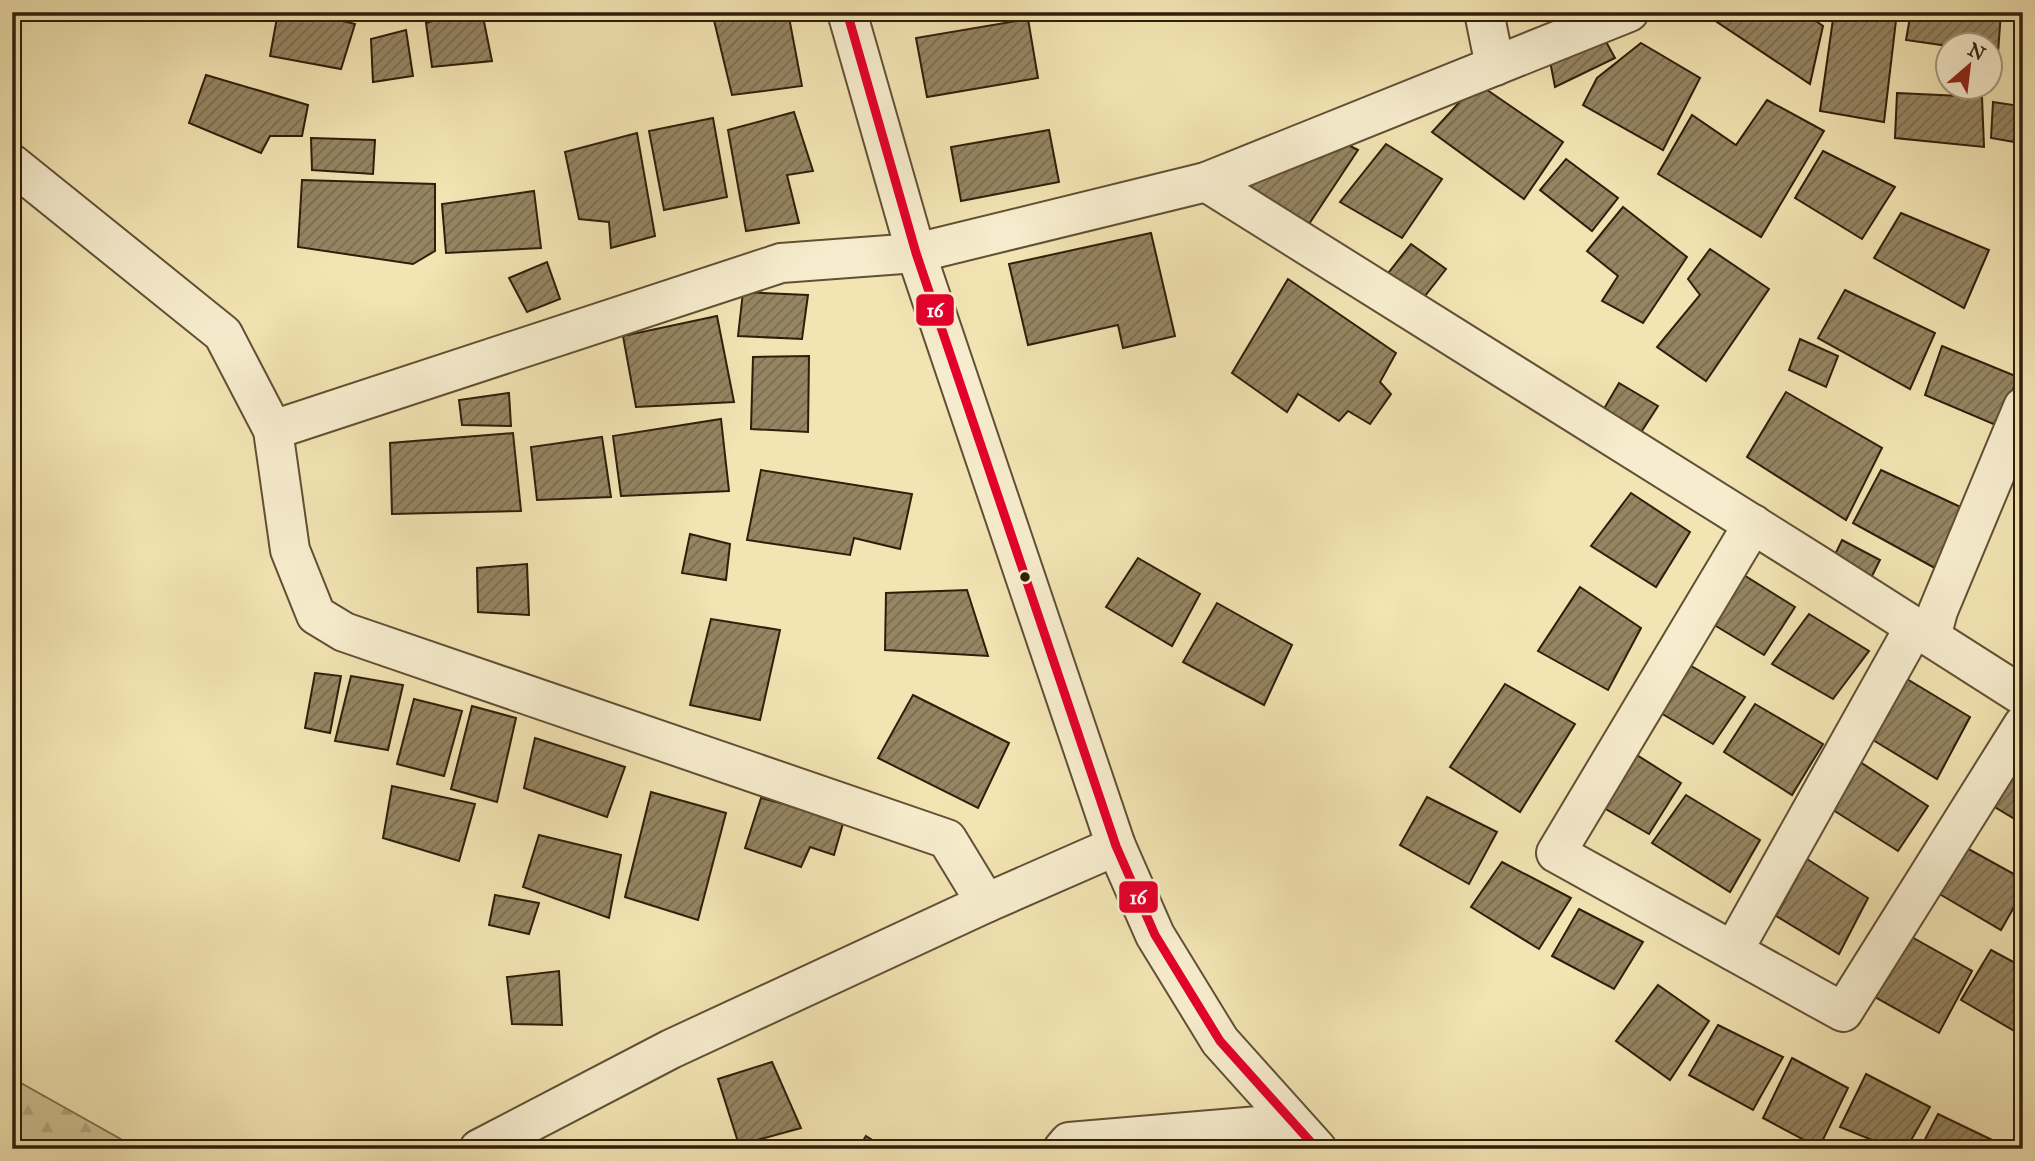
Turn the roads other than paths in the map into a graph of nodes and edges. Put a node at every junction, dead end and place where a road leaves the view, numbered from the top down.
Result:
1 (847, 12) edge
2 (1484, 12) edge
3 (1629, 12) edge
4 (1495, 66) junction
5 (12, 164) edge
6 (1206, 182) junction
7 (916, 253) junction
8 (2023, 407) edge
9 (273, 430) junction
10 (1753, 524) junction
11 (1923, 631) junction
12 (2023, 696) edge
13 (2023, 725) edge
14 (1116, 846) junction
15 (986, 903) junction
16 (1733, 951) junction
17 (1305, 1136) edge
18 (479, 1149) edge
19 (1063, 1149) edge

1 - 7 street
2 - 4 street
3 - 4 street
4 - 6 street
5 - 9 street
6 - 7 street
6 - 10 street
7 - 9 street
7 - 14 street
8 - 11 street
9 - 15 street
10 - 11 street
10 - 16 street
11 - 12 street
11 - 16 street
13 - 16 street
14 - 15 street
14 - 17 street
15 - 18 street
17 - 19 street

